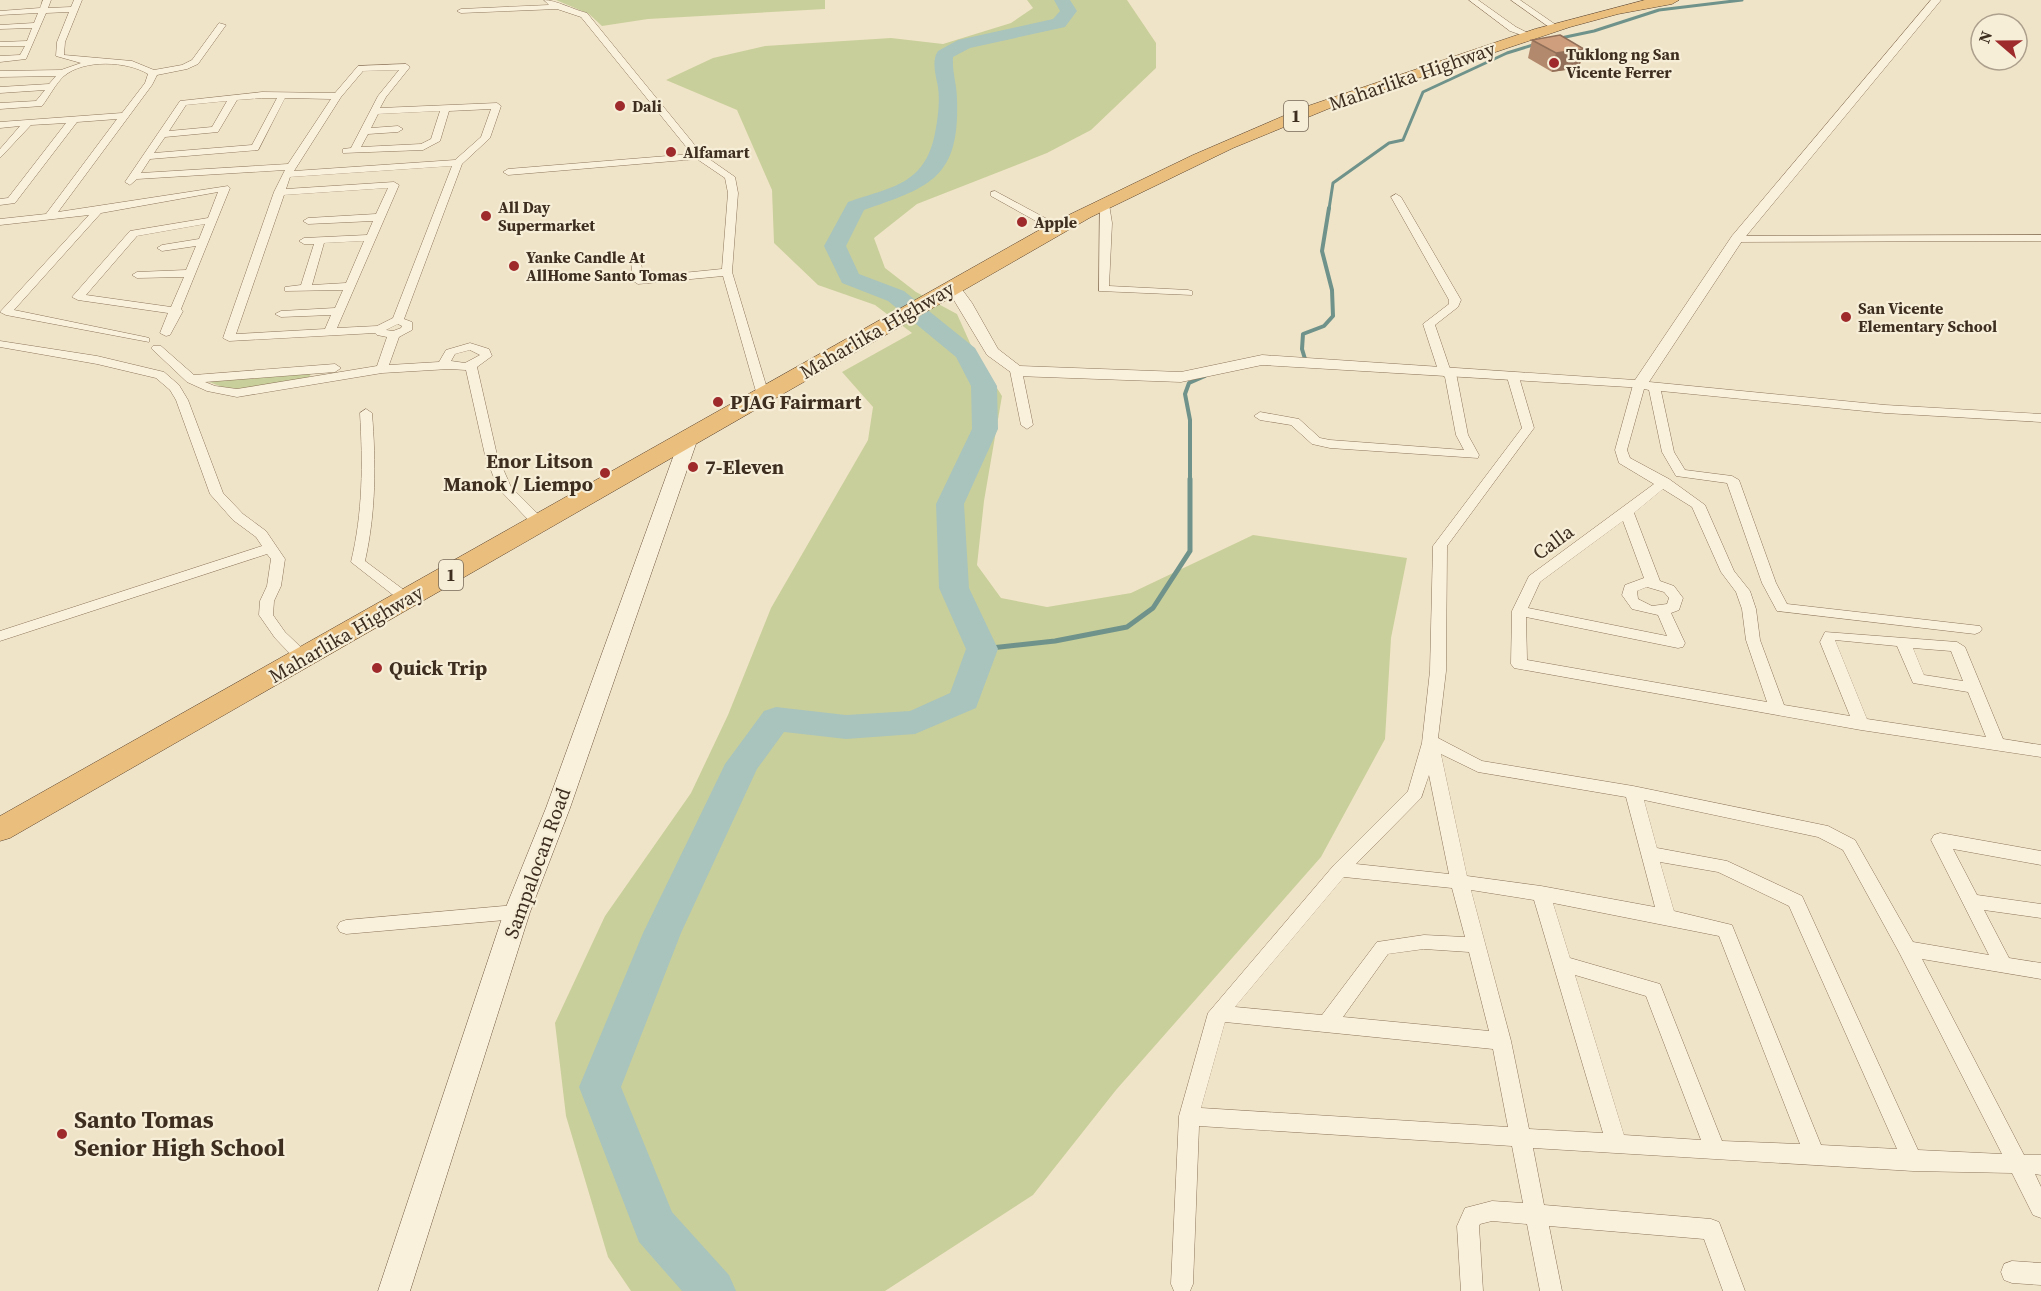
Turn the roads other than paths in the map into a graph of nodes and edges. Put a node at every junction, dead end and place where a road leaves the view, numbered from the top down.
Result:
1 (47, 0) edge
2 (78, 0) edge
3 (548, 0) edge
4 (1473, 0) edge
5 (1515, 0) edge
6 (1672, 0) edge
7 (1936, 0) edge
8 (1653, 1) edge
9 (557, 7) junction
10 (73, 9) junction
11 (41, 11) junction
12 (461, 11) dead end
13 (0, 13) edge
14 (35, 25) junction
15 (222, 25) dead end
16 (0, 27) edge
17 (1555, 27) junction
18 (1530, 36) junction
19 (28, 43) junction
20 (0, 44) edge
21 (0, 59) edge
22 (92, 62) junction
23 (62, 73) junction
24 (153, 73) junction
25 (0, 74) edge
26 (51, 87) junction
27 (0, 90) edge
28 (282, 96) junction
29 (337, 96) junction
30 (234, 97) junction
31 (0, 106) edge
32 (445, 108) junction
33 (374, 111) junction
34 (123, 116) junction
35 (75, 118) junction
36 (28, 123) junction
37 (0, 125) edge
38 (398, 129) dead end
39 (365, 131) junction
40 (162, 134) junction
41 (0, 155) edge
42 (149, 156) junction
43 (699, 156) junction
44 (458, 163) junction
45 (289, 170) junction
46 (508, 172) dead end
47 (279, 192) junction
48 (994, 194) dead end
49 (122, 195) dead end
50 (1396, 197) dead end
51 (0, 202) edge
52 (1104, 204) junction
53 (113, 207) junction
54 (98, 211) junction
55 (49, 217) junction
56 (382, 217) junction
57 (212, 220) junction
58 (308, 221) dead end
59 (0, 222) edge
60 (1056, 228) junction
61 (372, 238) junction
62 (2041, 238) edge
63 (1737, 239) junction
64 (320, 240) junction
65 (304, 241) dead end
66 (203, 242) junction
67 (162, 248) dead end
68 (636, 262) dead end
69 (727, 272) junction
70 (191, 273) junction
71 (137, 275) dead end
72 (351, 286) junction
73 (306, 288) junction
74 (289, 289) dead end
75 (948, 290) junction
76 (1188, 294) dead end
77 (177, 311) junction
78 (340, 311) junction
79 (281, 314) dead end
80 (398, 321) junction
81 (380, 329) junction
82 (330, 331) junction
83 (166, 333) junction
84 (394, 335) junction
85 (145, 340) junction
86 (0, 344) edge
87 (157, 348) junction
88 (447, 361) junction
89 (382, 366) junction
90 (471, 366) junction
91 (1016, 371) junction
92 (1447, 373) junction
93 (1513, 377) junction
94 (191, 379) junction
95 (1646, 385) junction
96 (763, 395) junction
97 (366, 413) dead end
98 (1260, 416) dead end
99 (2041, 418) edge
100 (1027, 425) dead end
101 (689, 438) junction
102 (1664, 482) junction
103 (1628, 512) junction
104 (540, 524) junction
105 (270, 548) junction
106 (1653, 582) junction
107 (407, 599) junction
108 (1519, 611) junction
109 (1663, 611) junction
110 (1975, 629) dead end
111 (0, 636) edge
112 (1903, 642) junction
113 (303, 658) junction
114 (1975, 688) junction
115 (1778, 710) junction
116 (1861, 724) junction
117 (1430, 741) junction
118 (1997, 745) junction
119 (2041, 752) edge
120 (1633, 792) junction
121 (0, 830) edge
122 (1650, 854) junction
123 (2041, 858) edge
124 (1340, 870) junction
125 (1459, 879) junction
126 (1541, 893) junction
127 (1971, 901) junction
128 (2041, 911) edge
129 (517, 912) junction
130 (1666, 916) junction
131 (346, 927) dead end
132 (1477, 945) junction
133 (1907, 949) junction
134 (1562, 963) junction
135 (2003, 965) junction
136 (2041, 971) edge
137 (1218, 1013) junction
138 (1326, 1025) junction
139 (1501, 1041) junction
140 (1189, 1116) junction
141 (1521, 1136) junction
142 (1616, 1142) junction
143 (1715, 1150) junction
144 (1814, 1155) junction
145 (1913, 1161) junction
146 (2018, 1164) junction
147 (2041, 1165) edge
148 (2041, 1208) edge
149 (1535, 1215) junction
150 (2012, 1272) dead end
151 (2041, 1274) edge
152 (1182, 1284) dead end
153 (394, 1291) edge
154 (1472, 1291) edge
155 (1551, 1291) edge
156 (1734, 1291) edge

1 - 11 street
2 - 10 street
3 - 9 street
4 - 18 street
5 - 17 street
6 - 8 highway, Maharlika Highway / 1
7 - 63 street
8 - 17 highway, Maharlika Highway / 1
9 - 12 street
9 - 43 street
10 - 11 street
10 - 22 street
11 - 13 street
11 - 14 street
14 - 16 street
14 - 19 street
15 - 24 street
17 - 18 highway, Maharlika Highway / 1
18 - 52 highway, Maharlika Highway / 1
19 - 20 street
19 - 21 street
22 - 23 street
22 - 24 street
23 - 25 street
23 - 26 street
24 - 34 street
26 - 27 street
26 - 31 street
28 - 29 street
28 - 30 street
28 - 42 street
29 - 33 street
29 - 45 street
30 - 40 street
30 - 40 street
32 - 33 street
32 - 39 street
32 - 44 street
33 - 39 street
34 - 35 street
34 - 55 street
35 - 36 street
35 - 51 street
36 - 37 street
36 - 41 street
38 - 39 street
40 - 42 street
42 - 45 street
43 - 46 street
43 - 69 street
44 - 45 street
44 - 80 street
45 - 47 street
47 - 56 street
47 - 82 street
48 - 60 street
49 - 53 street
50 - 92 street
52 - 60 highway, Maharlika Highway / 1
52 - 76 street
53 - 54 street
53 - 57 street
54 - 55 street
54 - 85 street
55 - 59 street
56 - 58 street
56 - 61 street
57 - 66 street
57 - 77 street
60 - 75 highway, Maharlika Highway / 1
61 - 64 street
61 - 72 street
62 - 63 street
63 - 95 street
64 - 65 street
64 - 73 street
66 - 67 street
66 - 70 street
68 - 69 street
69 - 96 street
70 - 71 street
70 - 77 street
72 - 73 street
72 - 78 street
73 - 74 street
75 - 91 street
75 - 96 highway, Maharlika Highway / 1
77 - 83 street
78 - 79 street
78 - 82 street
80 - 81 street
80 - 84 street
81 - 82 street
81 - 84 street
83 - 85 street
83 - 87 street
84 - 89 street
85 - 87 street
86 - 105 street
87 - 94 street
88 - 89 street
88 - 90 street
88 - 90 street
89 - 94 street
89 - 94 street
90 - 104 street
91 - 92 street
91 - 100 street
92 - 93 street
92 - 98 street
93 - 95 street
93 - 117 street
95 - 99 street
95 - 102 street
95 - 110 street
96 - 101 highway, Maharlika Highway / 1
97 - 107 street
101 - 104 highway, Maharlika Highway / 1
101 - 129 main road, Sampalocan Road
102 - 103 street, Calla
102 - 115 street
103 - 106 street
103 - 108 street, Calla
104 - 107 highway, Maharlika Highway / 1
105 - 111 street
105 - 113 street
106 - 109 street
106 - 109 street
107 - 113 highway, Maharlika Highway / 1
108 - 109 street
108 - 115 street, Calla
112 - 114 street
112 - 114 street
112 - 116 street
113 - 121 highway, Maharlika Highway / 1
114 - 118 street
115 - 116 street
116 - 118 street
117 - 120 street
117 - 124 street
117 - 125 street
118 - 119 street
120 - 122 street
120 - 133 street
122 - 130 street
122 - 145 street
123 - 127 street
124 - 125 street
124 - 137 street
125 - 126 street
125 - 132 street
126 - 130 street
126 - 134 street
127 - 128 street
127 - 135 street
129 - 131 street
129 - 153 main road, Sampalocan Road
130 - 144 street
132 - 138 street
132 - 139 street
133 - 135 street
133 - 146 street
134 - 142 street
134 - 143 street
135 - 136 street
137 - 138 street
137 - 140 street
138 - 139 street
139 - 141 street
140 - 141 street
140 - 152 street
141 - 142 street
141 - 149 street
142 - 143 street
143 - 144 street
144 - 145 street
145 - 146 street
146 - 147 street
146 - 148 street
149 - 154 street
149 - 155 street
149 - 156 street
150 - 151 street

